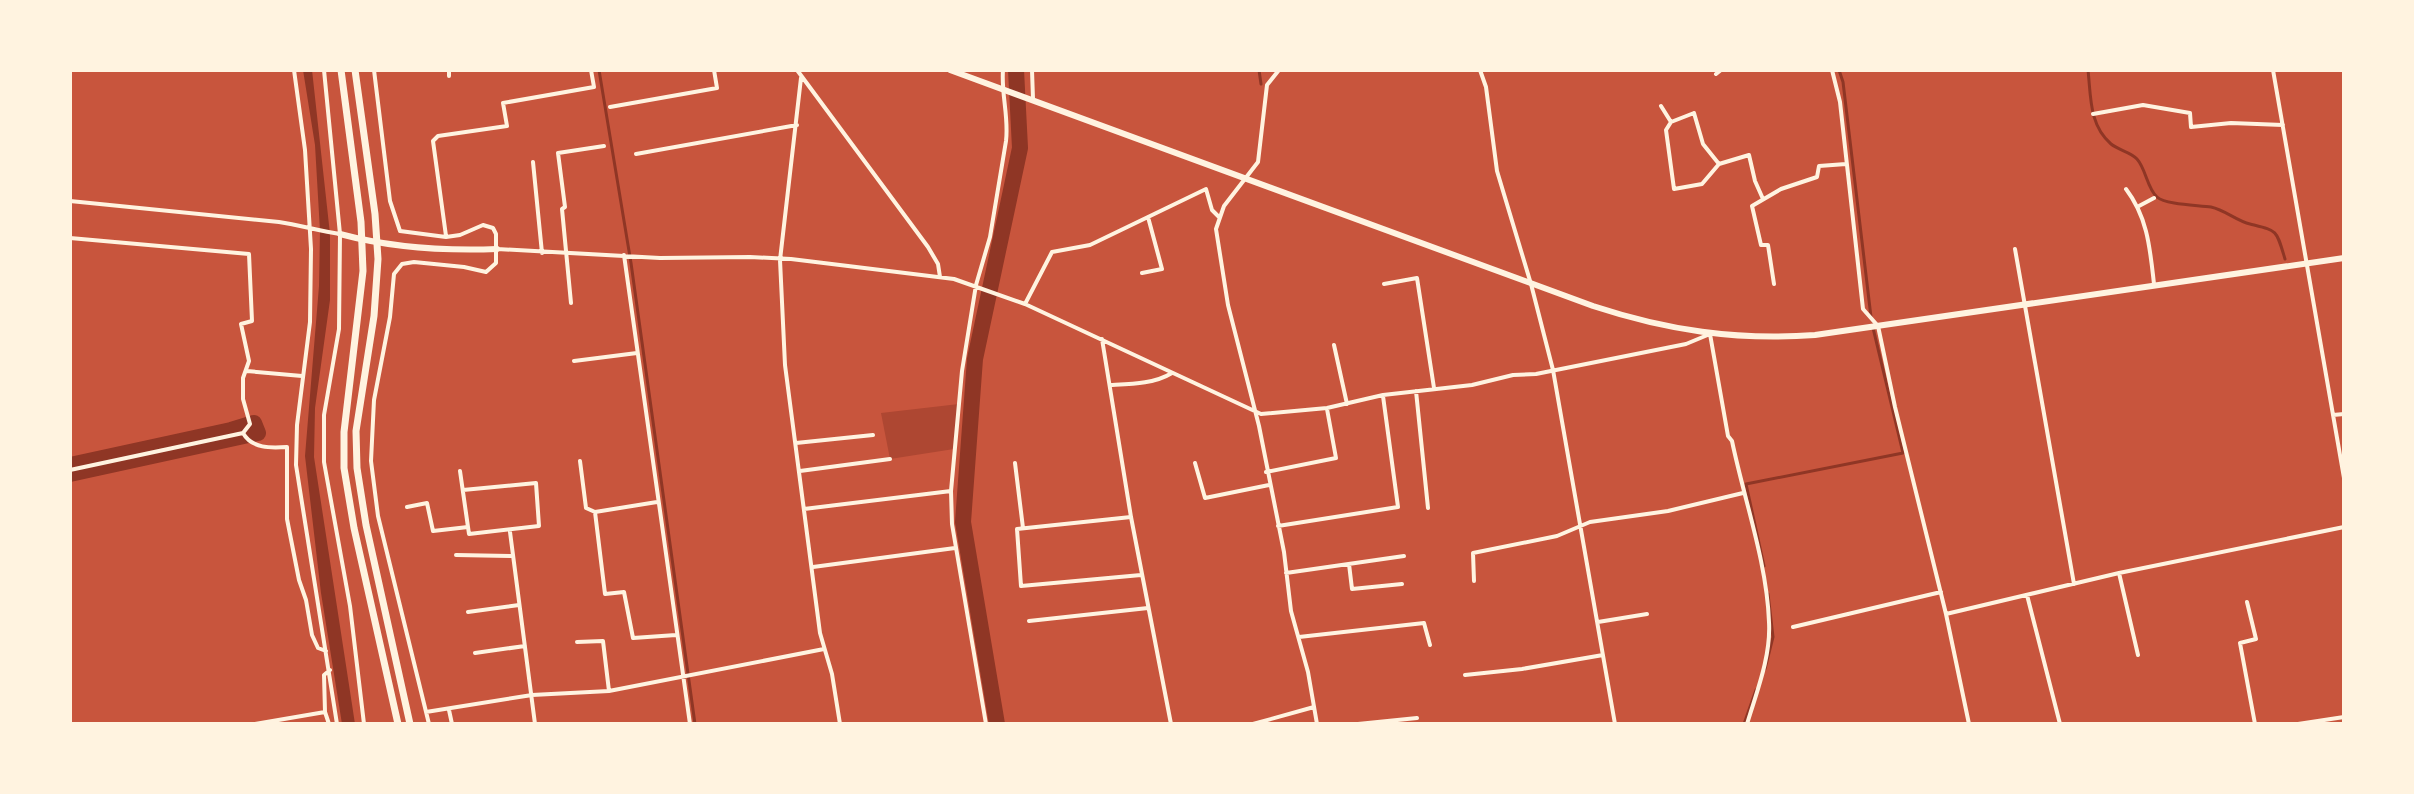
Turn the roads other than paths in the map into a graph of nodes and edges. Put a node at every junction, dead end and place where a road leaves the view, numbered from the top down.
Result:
1 (294, 70) edge
2 (324, 70) edge
3 (341, 70) edge
4 (355, 70) edge
5 (374, 70) edge
6 (591, 70) edge
7 (714, 70) edge
8 (797, 70) edge
9 (950, 70) edge
10 (1003, 70) edge
11 (1032, 70) edge
12 (1279, 70) edge
13 (1480, 70) edge
14 (1832, 70) edge
15 (2273, 70) edge
16 (801, 78) junction
17 (1004, 90) junction
18 (1031, 99) junction
19 (1661, 106) dead end
20 (610, 107) dead end
21 (2093, 114) dead end
22 (1671, 122) junction
23 (797, 125) junction
24 (2283, 125) junction
25 (604, 146) dead end
26 (636, 154) dead end
27 (533, 162) dead end
28 (1719, 164) junction
29 (1846, 164) junction
30 (1245, 179) junction
31 (2126, 189) dead end
32 (2154, 198) dead end
33 (1763, 199) junction
34 (70, 201) edge
35 (2139, 206) junction
36 (1148, 217) junction
37 (1219, 218) junction
38 (309, 226) junction
39 (337, 234) junction
40 (446, 237) junction
41 (70, 238) edge
42 (363, 240) junction
43 (377, 243) junction
44 (497, 249) junction
45 (2015, 249) dead end
46 (542, 253) junction
47 (568, 253) junction
48 (624, 255) junction
49 (2344, 258) edge
50 (780, 260) junction
51 (2306, 265) junction
52 (1142, 273) dead end
53 (940, 277) junction
54 (1384, 284) dead end
55 (1531, 284) junction
56 (1774, 284) dead end
57 (978, 286) junction
58 (2155, 287) junction
59 (571, 303) dead end
60 (1025, 304) junction
61 (2025, 305) junction
62 (1878, 326) junction
63 (1710, 334) junction
64 (1102, 339) junction
65 (1334, 345) dead end
66 (637, 353) junction
67 (574, 361) dead end
68 (1553, 370) junction
69 (247, 371) junction
70 (1172, 373) junction
71 (302, 376) junction
72 (1110, 385) junction
73 (1434, 388) junction
74 (1416, 390) junction
75 (1383, 395) junction
76 (1347, 404) junction
77 (1327, 408) junction
78 (1255, 411) junction
79 (2344, 414) edge
80 (2333, 415) junction
81 (243, 433) junction
82 (873, 435) dead end
83 (795, 443) junction
84 (287, 447) junction
85 (295, 447) junction
86 (890, 459) dead end
87 (580, 461) dead end
88 (1015, 463) dead end
89 (1195, 463) dead end
90 (70, 470) edge
91 (460, 471) dead end
92 (800, 471) junction
93 (1266, 472) junction
94 (2344, 478) edge
95 (1269, 485) junction
96 (463, 490) junction
97 (951, 491) junction
98 (1743, 493) junction
99 (657, 502) junction
100 (407, 507) dead end
101 (1428, 508) dead end
102 (804, 509) junction
103 (595, 512) junction
104 (1131, 517) junction
105 (1580, 525) junction
106 (1278, 526) junction
107 (468, 527) junction
108 (2344, 527) edge
109 (1023, 528) junction
110 (510, 531) junction
111 (955, 548) junction
112 (456, 555) dead end
113 (513, 556) junction
114 (1404, 556) dead end
115 (1349, 564) junction
116 (813, 567) junction
117 (1286, 573) junction
118 (2119, 573) junction
119 (1142, 574) junction
120 (1474, 581) dead end
121 (1402, 584) dead end
122 (2074, 584) junction
123 (1941, 592) junction
124 (2027, 595) junction
125 (2247, 602) dead end
126 (519, 605) junction
127 (1148, 608) junction
128 (468, 612) dead end
129 (1647, 614) dead end
130 (1946, 614) junction
131 (1029, 621) dead end
132 (1598, 622) junction
133 (1793, 627) dead end
134 (676, 635) junction
135 (1299, 637) junction
136 (577, 642) dead end
137 (1430, 645) dead end
138 (525, 646) junction
139 (824, 649) junction
140 (327, 651) junction
141 (475, 653) dead end
142 (1603, 655) junction
143 (2138, 655) dead end
144 (330, 670) junction
145 (1465, 675) dead end
146 (682, 678) junction
147 (609, 691) junction
148 (532, 695) junction
149 (1314, 707) junction
150 (449, 710) junction
151 (325, 712) junction
152 (426, 712) junction
153 (2344, 717) edge
154 (1417, 718) dead end
155 (258, 724) edge
156 (329, 724) edge
157 (337, 724) edge
158 (364, 724) edge
159 (398, 724) edge
160 (410, 724) edge
161 (429, 724) edge
162 (452, 724) edge
163 (535, 724) edge
164 (690, 724) edge
165 (840, 724) edge
166 (986, 724) edge
167 (1171, 724) edge
168 (1253, 724) edge
169 (1317, 724) edge
170 (1358, 724) edge
171 (1615, 724) edge
172 (1747, 724) edge
173 (1969, 724) edge
174 (2060, 724) edge
175 (2255, 724) edge
176 (2298, 724) edge

1 - 38 street
2 - 39 street
3 - 42 main road
4 - 43 main road
5 - 40 street
6 - 40 street
7 - 20 street
8 - 16 street
9 - 17 street
10 - 17 street
11 - 18 street
12 - 30 street
13 - 55 street
14 - 29 street
15 - 24 street
16 - 23 street
16 - 53 street
17 - 18 street
17 - 57 street
18 - 30 street
19 - 22 street
21 - 24 street
22 - 28 street
22 - 28 street
23 - 26 street
23 - 50 street
24 - 51 street
25 - 47 street
27 - 46 street
28 - 33 street
29 - 33 street
29 - 62 street
30 - 37 street
30 - 55 street
31 - 35 street
32 - 35 street
33 - 56 street
34 - 38 street
35 - 58 street
36 - 37 street
36 - 52 street
36 - 60 street
37 - 78 street
38 - 39 street
38 - 71 street
39 - 42 street
39 - 158 street
40 - 44 street
41 - 69 street
42 - 43 street
42 - 159 main road
43 - 44 street
43 - 160 main road
44 - 46 street
44 - 152 street
45 - 61 street
46 - 47 street
47 - 48 street
47 - 59 street
48 - 50 street
48 - 66 street
49 - 51 street
50 - 53 street
50 - 83 street
51 - 58 street
51 - 80 street
53 - 57 street
54 - 73 street
55 - 63 street
55 - 68 street
57 - 60 street
57 - 97 street
58 - 61 street
60 - 64 street
61 - 62 street
61 - 122 street
62 - 63 street
62 - 123 street
63 - 68 street
63 - 98 street
64 - 70 street
64 - 72 street
65 - 76 street
66 - 67 street
66 - 99 street
68 - 73 street
68 - 105 street
69 - 71 street
69 - 81 street
70 - 72 street
70 - 78 street
71 - 85 street
72 - 104 street
73 - 74 street
74 - 75 street
74 - 101 street
75 - 76 street
75 - 106 street
76 - 77 street
77 - 78 street
77 - 93 street
78 - 93 street
79 - 80 street
80 - 94 street
81 - 84 street
81 - 90 street
82 - 83 street
83 - 92 street
84 - 85 street
84 - 140 street
85 - 140 street
86 - 92 street
87 - 103 street
88 - 109 street
89 - 95 street
91 - 96 street
92 - 102 street
93 - 95 street
95 - 106 street
96 - 107 street
96 - 110 street
97 - 102 street
97 - 111 street
98 - 105 street
98 - 172 street
99 - 103 street
99 - 134 street
100 - 107 street
102 - 116 street
103 - 134 street
104 - 109 street
104 - 119 street
105 - 120 street
105 - 132 street
106 - 117 street
107 - 110 street
108 - 118 street
109 - 119 street
110 - 113 street
111 - 116 street
111 - 166 street
112 - 113 street
113 - 126 street
114 - 115 street
115 - 117 street
115 - 121 street
116 - 139 street
117 - 135 street
118 - 122 street
118 - 143 street
119 - 127 street
122 - 124 street
123 - 130 street
123 - 133 street
124 - 130 street
124 - 174 street
125 - 175 street
126 - 128 street
126 - 138 street
127 - 131 street
127 - 167 street
129 - 132 street
130 - 173 street
132 - 142 street
134 - 146 street
135 - 137 street
135 - 149 street
136 - 147 street
138 - 141 street
138 - 148 street
139 - 146 street
139 - 165 street
140 - 144 street
142 - 145 street
142 - 171 street
144 - 151 street
144 - 157 street
146 - 147 street
146 - 164 street
147 - 148 street
148 - 150 street
148 - 163 street
149 - 168 street
149 - 169 street
150 - 152 street
150 - 162 street
151 - 155 street
151 - 156 street
152 - 161 street
153 - 176 street
154 - 170 street

